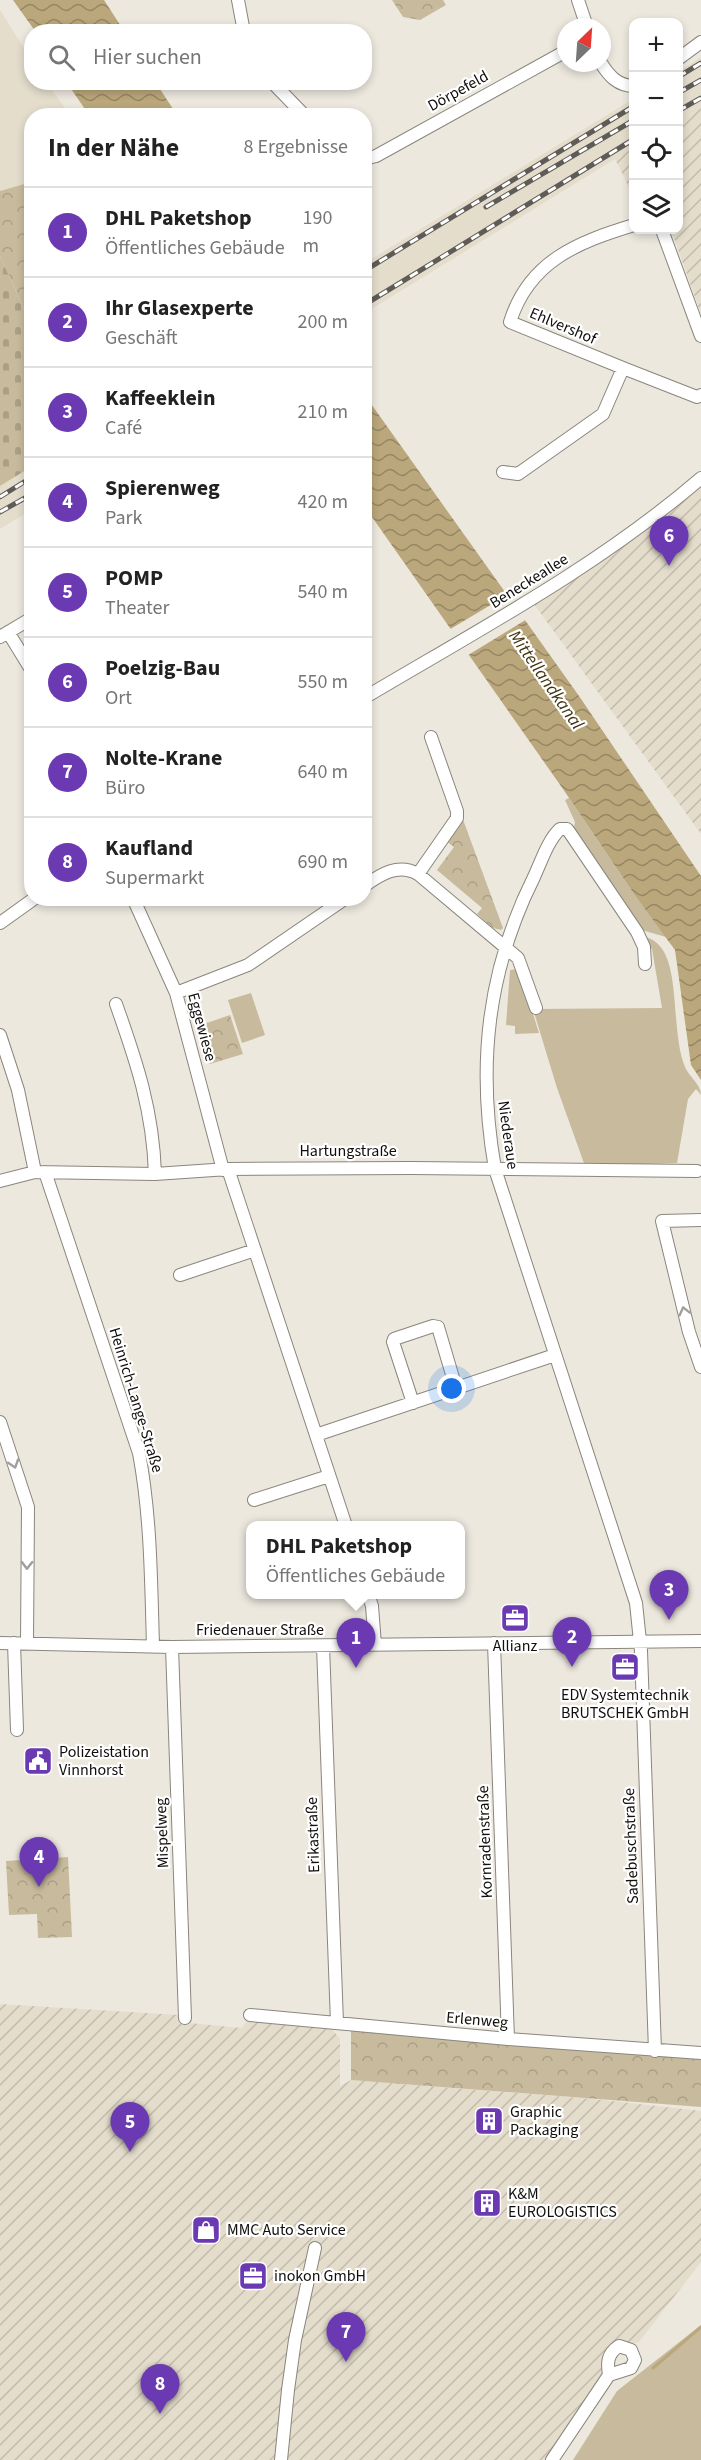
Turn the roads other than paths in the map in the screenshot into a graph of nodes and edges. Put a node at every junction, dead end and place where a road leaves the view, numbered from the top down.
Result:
1 (238, 0) edge
2 (578, 0) edge
3 (584, 18) edge
4 (242, 24) edge
5 (701, 42) edge
6 (557, 56) edge
7 (683, 56) edge
8 (607, 72) edge
9 (629, 85) edge
10 (280, 90) edge
11 (297, 108) edge
12 (372, 157) edge
13 (629, 226) edge
14 (663, 234) edge
15 (701, 336) edge
16 (623, 368) junction
17 (701, 395) edge
18 (503, 472) dead end
19 (701, 477) edge
20 (24, 623) edge
21 (4, 635) edge
22 (24, 661) edge
23 (372, 693) edge
24 (431, 737) dead end
25 (418, 874) junction
26 (372, 881) edge
27 (24, 906) edge
28 (137, 906) edge
29 (334, 906) edge
30 (0, 923) edge
31 (505, 947) junction
32 (645, 964) dead end
33 (177, 993) junction
34 (116, 1004) dead end
35 (536, 1008) dead end
36 (0, 1035) edge
37 (495, 1168) junction
38 (226, 1169) junction
39 (697, 1171) dead end
40 (40, 1172) junction
41 (155, 1174) junction
42 (0, 1179) edge
43 (701, 1220) edge
44 (255, 1250) junction
45 (180, 1275) dead end
46 (555, 1355) junction
47 (701, 1367) edge
48 (456, 1388) junction
49 (413, 1403) junction
50 (0, 1422) edge
51 (316, 1435) junction
52 (329, 1476) junction
53 (254, 1500) dead end
54 (344, 1521) edge
55 (370, 1599) edge
56 (639, 1641) junction
57 (701, 1641) edge
58 (0, 1643) edge
59 (21, 1643) junction
60 (494, 1643) junction
61 (375, 1645) junction
62 (153, 1646) junction
63 (323, 1646) junction
64 (172, 1647) junction
65 (17, 1730) dead end
66 (250, 2015) dead end
67 (185, 2018) dead end
68 (337, 2023) junction
69 (508, 2039) junction
70 (655, 2051) junction
71 (701, 2053) edge
72 (315, 2248) dead end
73 (609, 2375) dead end
74 (281, 2460) edge
75 (552, 2460) edge

1 - 4 street
2 - 3 street
5 - 7 street
6 - 12 street, Dörpefeld
8 - 9 street
10 - 11 street
13 - 16 street, Ehlvershof
14 - 15 street
16 - 17 street, Ehlvershof
16 - 18 street
19 - 23 street, Beneckeallee
20 - 21 street
21 - 22 street
24 - 25 street
25 - 26 street
25 - 31 street
27 - 30 street
28 - 33 street, Eggewiese
29 - 33 street
31 - 32 street, Niederaue
31 - 35 street
31 - 37 street, Niederaue
33 - 38 street, Eggewiese
34 - 41 street
36 - 40 street, Heinrich-Lange-Straße
37 - 38 street, Hartungstraße
37 - 39 street, Hartungstraße
37 - 46 street, Niederaue
38 - 41 street, Hartungstraße
38 - 44 street, Eggewiese
40 - 41 street, Hartungstraße
40 - 42 street, Hartungstraße
40 - 62 street, Heinrich-Lange-Straße
47 -> 43 street
44 - 45 street
44 - 51 street, Eggewiese
46 - 48 street
46 - 56 street, Niederaue
48 - 49 street
48 - 49 street
49 - 51 street
50 -> 59 street
51 - 52 street, Eggewiese
52 - 53 street
52 - 54 street, Eggewiese
55 - 61 street
56 - 57 street, Friedenauer Straße
56 - 60 street, Friedenauer Straße
56 - 70 street, Sadebuschstraße
58 - 59 street, Friedenauer Straße
59 - 62 street, Friedenauer Straße
59 - 65 street
60 - 61 street, Friedenauer Straße
60 - 69 street, Kornradenstraße
61 - 63 street, Friedenauer Straße
62 - 64 street, Friedenauer Straße
63 - 64 street, Friedenauer Straße
63 - 68 street, Erikastraße
64 - 67 street, Mispelweg
66 - 68 street, Erlenweg
68 - 69 street, Erlenweg
69 - 70 street, Erlenweg
70 - 71 street, Erlenweg
72 - 74 street
73 - 75 street

